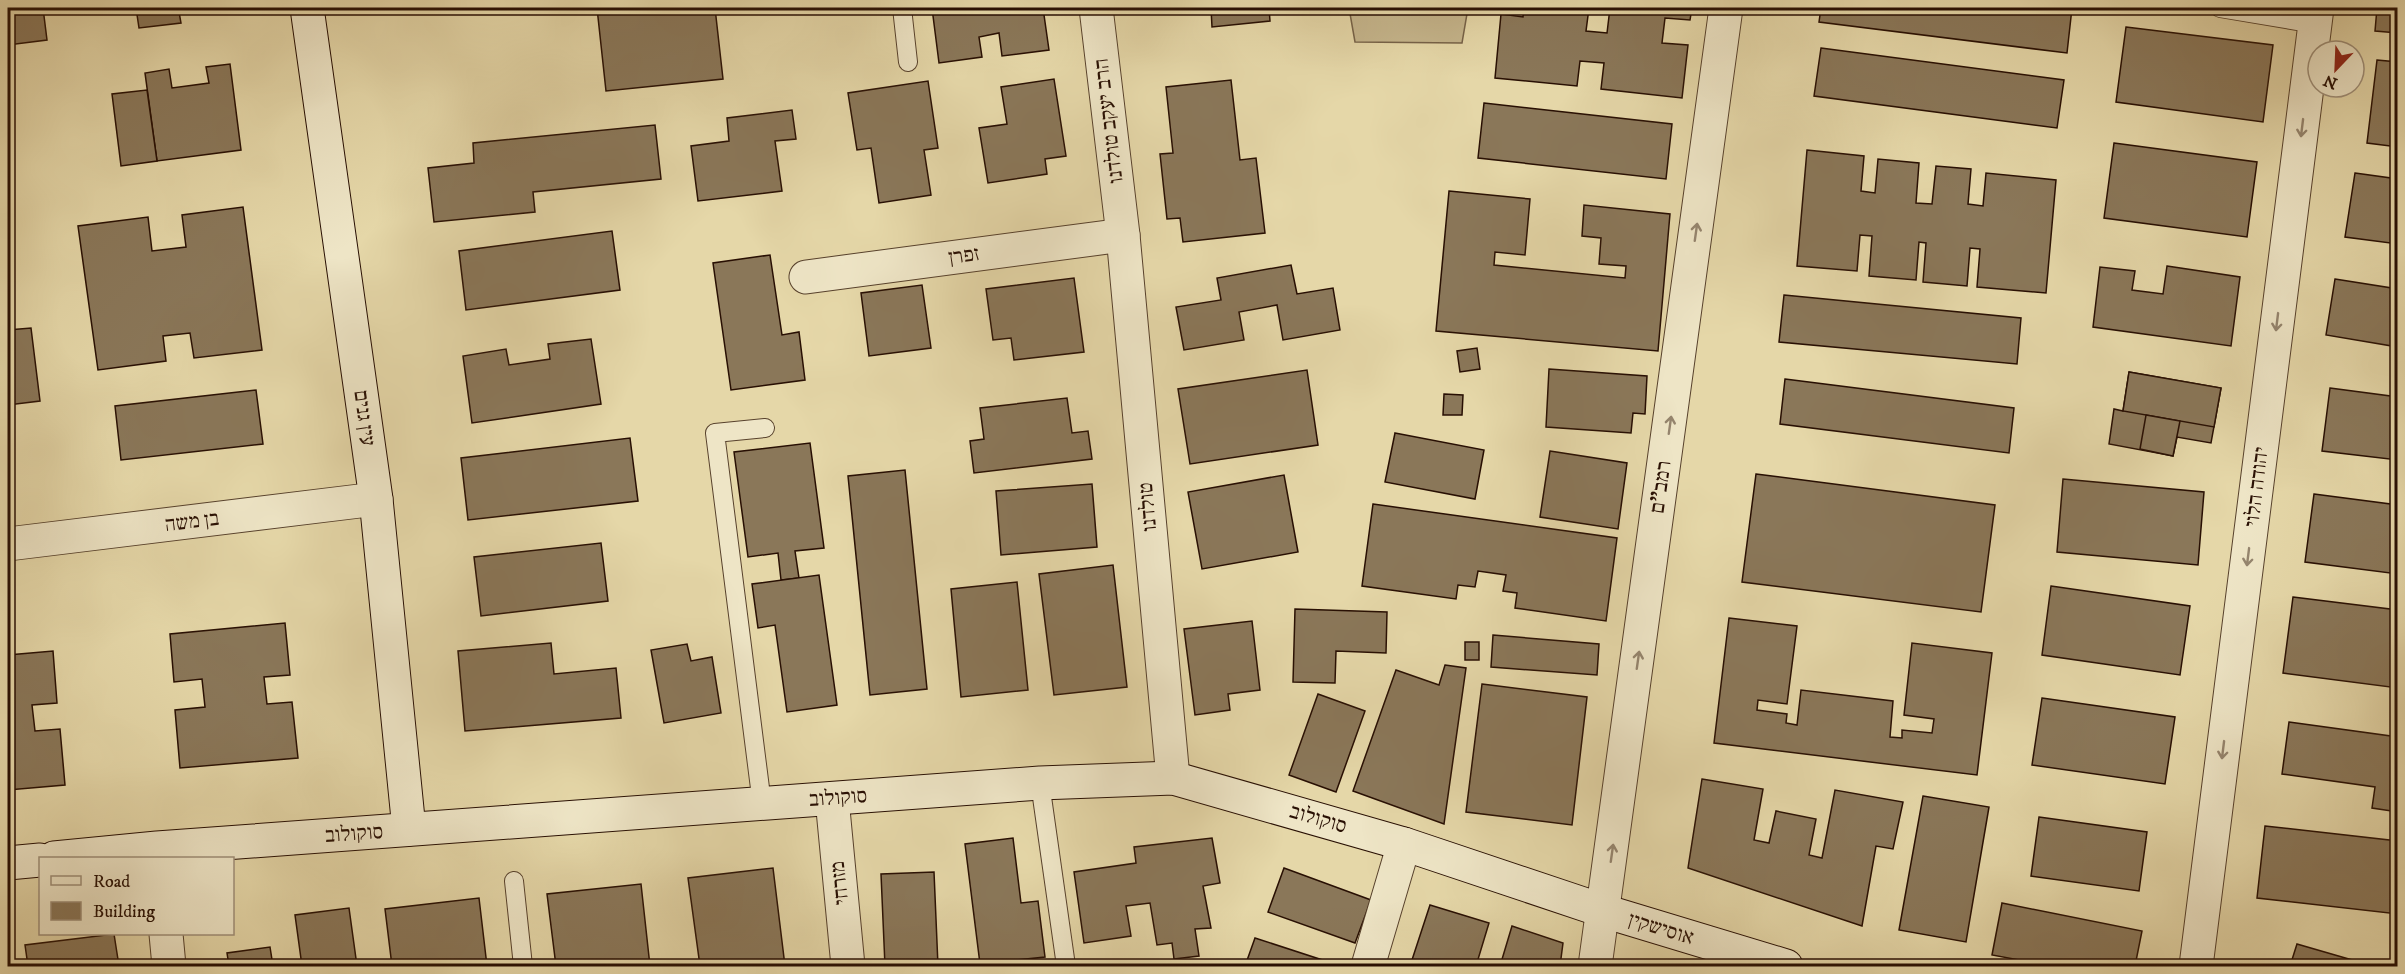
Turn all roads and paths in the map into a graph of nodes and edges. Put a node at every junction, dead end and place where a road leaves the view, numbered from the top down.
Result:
1 (307, 8) edge
2 (902, 8) edge
3 (1096, 8) edge
4 (1726, 8) edge
5 (2220, 8) edge
6 (2316, 16) edge
7 (908, 62) dead end
8 (1123, 235) junction
9 (806, 277) dead end
10 (765, 428) dead end
11 (376, 500) junction
12 (8, 544) edge
13 (1173, 778) junction
14 (1040, 783) junction
15 (832, 799) junction
16 (762, 804) junction
17 (410, 829) junction
18 (1404, 844) junction
19 (158, 853) edge
20 (75, 857) edge
21 (39, 860) edge
22 (8, 863) edge
23 (514, 881) dead end
24 (1604, 911) junction
25 (166, 935) edge
26 (169, 966) edge
27 (523, 966) edge
28 (848, 966) edge
29 (1066, 966) edge
30 (1368, 966) edge
31 (1595, 966) edge
32 (1786, 966) edge
33 (2196, 966) edge

1 - 11 street, עין גנים
2 - 7 lane
3 - 8 street, הרב יעקב טולדנו
24 -> 4 street, רמב"ם
5 - 6 lane
6 -> 33 street, יהודה הלוי
8 - 9 street, זפרן
8 - 13 street, טולדנו
10 - 16 lane
11 - 12 street, בן משה
11 - 17 street, עין גנים
13 - 14 street, סוקולוב
13 - 18 street, סוקולוב
14 - 15 street, סוקולוב
14 - 29 lane
15 - 16 street, סוקולוב
15 - 28 street, מזרחי
16 - 17 street, סוקולוב
17 - 19 street, סוקולוב
18 - 24 street, סוקולוב
18 - 30 street
19 - 20 street, סוקולוב
21 - 22 street
23 - 27 lane
24 - 31 street, רמב"ם
24 - 32 street, אוסישקין
25 - 26 street

